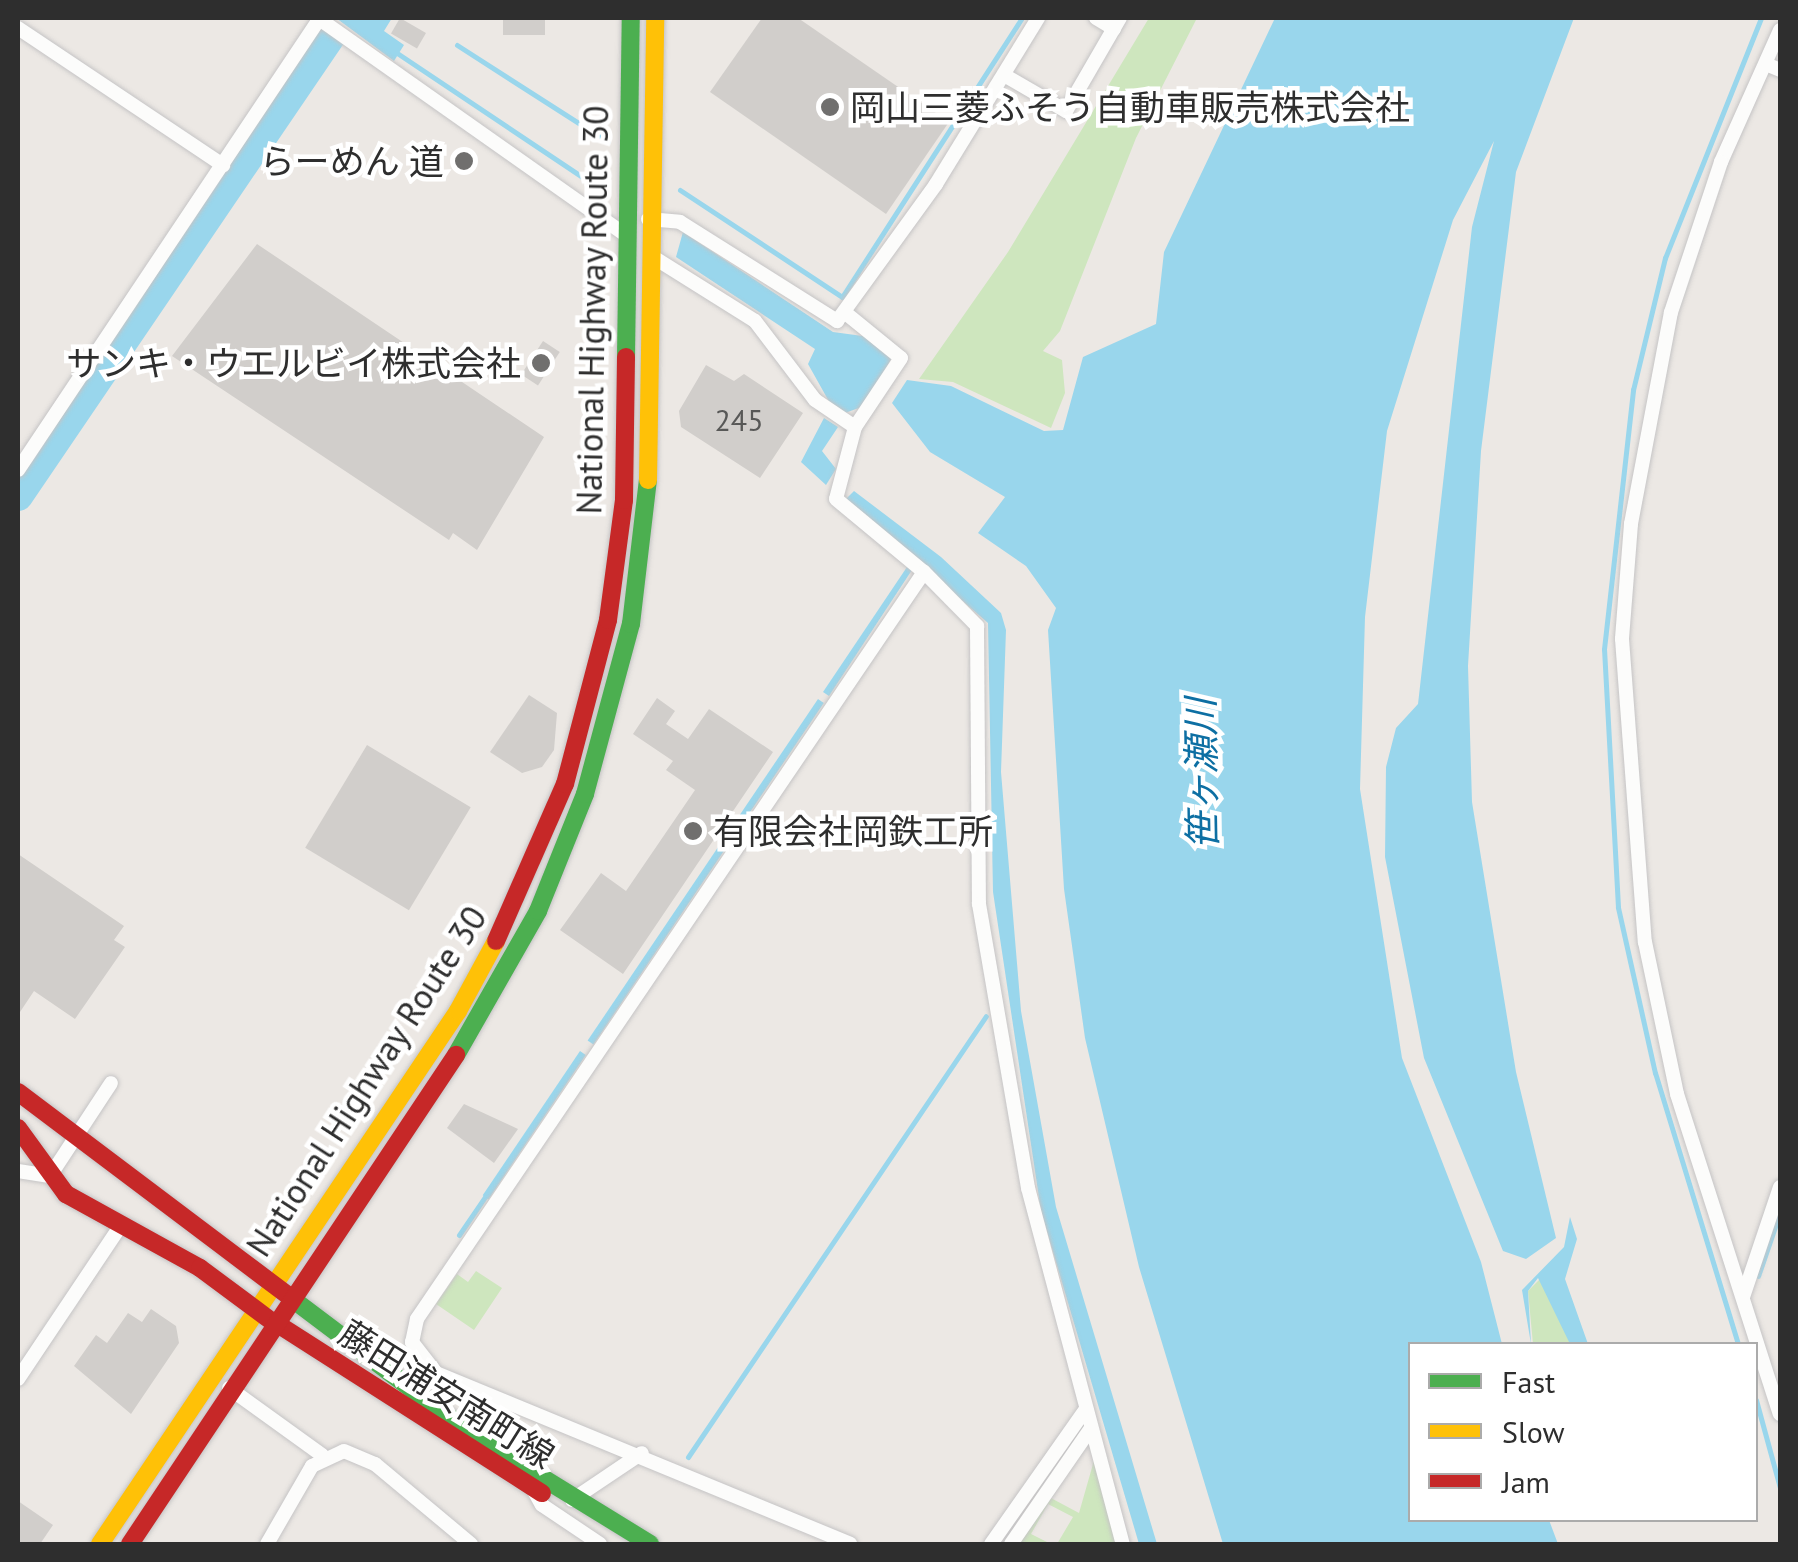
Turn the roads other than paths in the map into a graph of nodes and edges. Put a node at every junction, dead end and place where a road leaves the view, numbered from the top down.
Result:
1 (320, 18) edge
2 (630, 18) edge
3 (655, 18) edge
4 (1038, 18) edge
5 (1096, 18) edge
6 (1117, 23) edge
7 (18, 28) edge
8 (1780, 30) edge
9 (1773, 67) edge
10 (1004, 75) junction
11 (224, 164) junction
12 (630, 219) junction
13 (653, 219) junction
14 (630, 238) junction
15 (654, 258) junction
16 (848, 315) junction
17 (849, 423) junction
18 (18, 470) edge
19 (917, 566) junction
20 (111, 1083) dead end
21 (18, 1092) edge
22 (18, 1128) edge
23 (75, 1138) junction
24 (18, 1171) edge
25 (50, 1176) junction
26 (1780, 1187) edge
27 (122, 1224) junction
28 (274, 1285) junction
29 (1743, 1297) junction
30 (295, 1301) junction
31 (256, 1311) junction
32 (279, 1325) junction
33 (1757, 1342) edge
34 (1758, 1344) edge
35 (212, 1377) junction
36 (18, 1378) edge
37 (234, 1392) junction
38 (1086, 1409) junction
39 (1780, 1414) edge
40 (1091, 1428) junction
41 (642, 1453) junction
42 (322, 1455) junction
43 (533, 1489) junction
44 (578, 1505) junction
45 (100, 1544) edge
46 (130, 1544) edge
47 (267, 1544) edge
48 (472, 1544) edge
49 (600, 1544) edge
50 (650, 1544) edge
51 (850, 1544) edge
52 (991, 1544) edge
53 (1011, 1544) edge
54 (1122, 1544) edge

1 - 11 street
1 - 14 street
2 - 12 main road, National Highway Route 30
3 - 13 main road, National Highway Route 30
4 - 10 street
5 - 6 street
6 - 10 street
7 - 11 street
8 - 9 street
9 - 29 street
10 - 16 street
11 - 18 street
12 - 13 street
12 - 14 main road, National Highway Route 30
13 - 15 main road, National Highway Route 30
13 - 16 street
14 - 15 street
14 - 28 main road, National Highway Route 30
15 - 17 street
15 - 30 main road, National Highway Route 30
16 - 17 street
17 - 19 street
19 - 38 street
19 - 41 street
20 - 23 street
21 - 23 main road, 藤田浦安南町線
22 - 25 main road, 藤田浦安南町線
23 - 25 street
23 - 28 main road, 藤田浦安南町線
24 - 25 street
25 - 27 main road, 藤田浦安南町線
26 - 29 street
27 - 31 main road, 藤田浦安南町線
27 - 36 street
28 - 30 main road, 藤田浦安南町線
28 - 31 main road, National Highway Route 30
29 - 33 street
30 - 32 main road, National Highway Route 30
30 - 44 main road, 藤田浦安南町線
31 - 32 main road, 藤田浦安南町線
31 - 35 main road, National Highway Route 30
32 - 37 main road, National Highway Route 30
32 - 43 main road, 藤田浦安南町線
34 - 39 street
35 - 37 street
35 - 45 main road, National Highway Route 30
37 - 42 street
37 - 46 main road, National Highway Route 30
38 - 40 street
38 - 52 street
40 - 53 street
40 - 54 street
41 - 44 street
41 - 51 street
42 - 47 street
42 - 48 street
43 - 44 main road, 藤田浦安南町線
43 - 49 street
44 - 50 main road, 藤田浦安南町線

